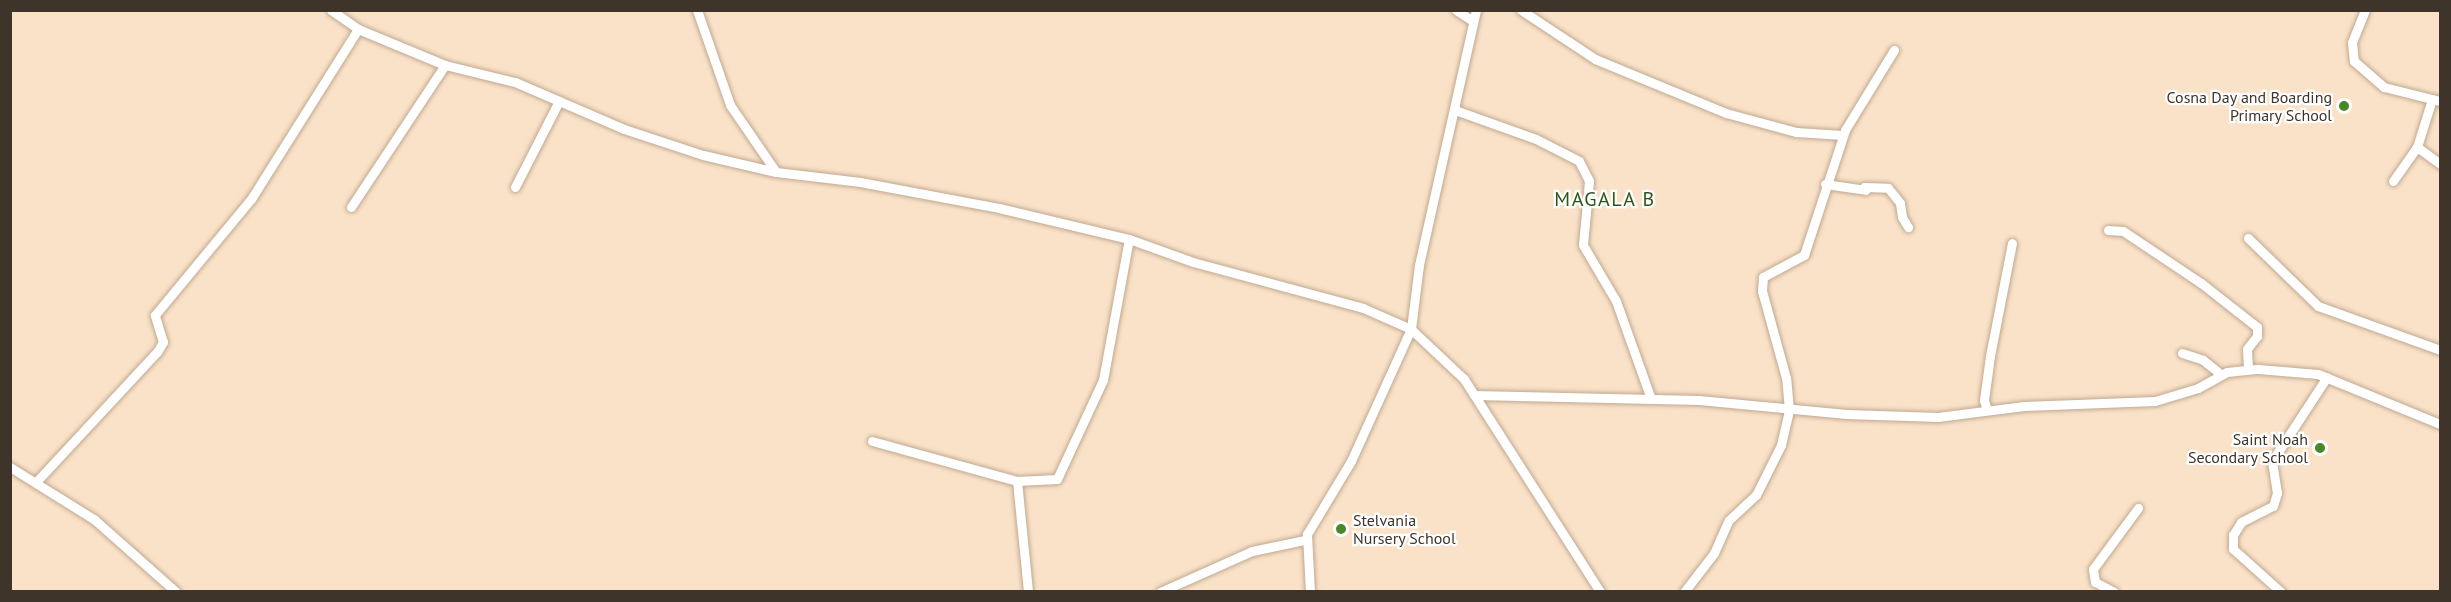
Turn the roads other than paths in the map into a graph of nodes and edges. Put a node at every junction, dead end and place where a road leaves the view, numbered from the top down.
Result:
1 (331, 10) edge
2 (697, 10) edge
3 (1456, 10) edge
4 (1476, 10) edge
5 (1521, 10) edge
6 (2365, 10) edge
7 (1473, 21) junction
8 (358, 29) junction
9 (1894, 50) dead end
10 (445, 65) junction
11 (2436, 100) edge
12 (559, 101) junction
13 (1455, 110) junction
14 (1843, 135) junction
15 (2417, 147) junction
16 (2440, 164) edge
17 (776, 172) junction
18 (2392, 181) dead end
19 (1825, 184) junction
20 (514, 187) dead end
21 (351, 207) dead end
22 (1908, 227) dead end
23 (2108, 230) dead end
24 (2248, 238) dead end
25 (1129, 239) junction
26 (2012, 243) dead end
27 (1411, 329) junction
28 (2440, 350) edge
29 (2182, 352) dead end
30 (2248, 369) junction
31 (2220, 374) junction
32 (2327, 377) junction
33 (1474, 395) junction
34 (1651, 399) junction
35 (1789, 410) junction
36 (1987, 410) junction
37 (2440, 424) edge
38 (872, 441) dead end
39 (10, 467) edge
40 (1017, 481) junction
41 (36, 482) junction
42 (2138, 508) dead end
43 (1304, 540) junction
44 (176, 591) edge
45 (1028, 591) edge
46 (1160, 591) edge
47 (1310, 591) edge
48 (1600, 591) edge
49 (1684, 591) edge
50 (2114, 591) edge
51 (2281, 591) edge

1 - 8 street
2 - 17 street
3 - 7 street
4 - 7 street
5 - 14 street
6 - 11 street
7 - 13 street
8 - 10 street
8 - 41 street
9 - 14 street
10 - 12 street
10 - 21 street
11 - 15 street
12 - 17 street
12 - 20 street
13 - 27 street
13 - 34 street
14 - 19 street
15 - 16 street
15 - 18 street
17 - 25 street
19 - 22 street
19 - 35 street
23 - 30 street
24 - 28 street
25 - 27 street
25 - 40 street
26 - 36 street
27 - 33 street
27 - 43 street
29 - 31 street
30 - 31 street
30 - 32 street
31 - 36 street
32 - 37 street
32 - 51 street
33 - 34 street
33 - 48 street
34 - 35 street
35 - 36 street
35 - 49 street
38 - 40 street
39 - 41 street
40 - 45 street
41 - 44 street
42 - 50 street
43 - 46 street
43 - 47 street

